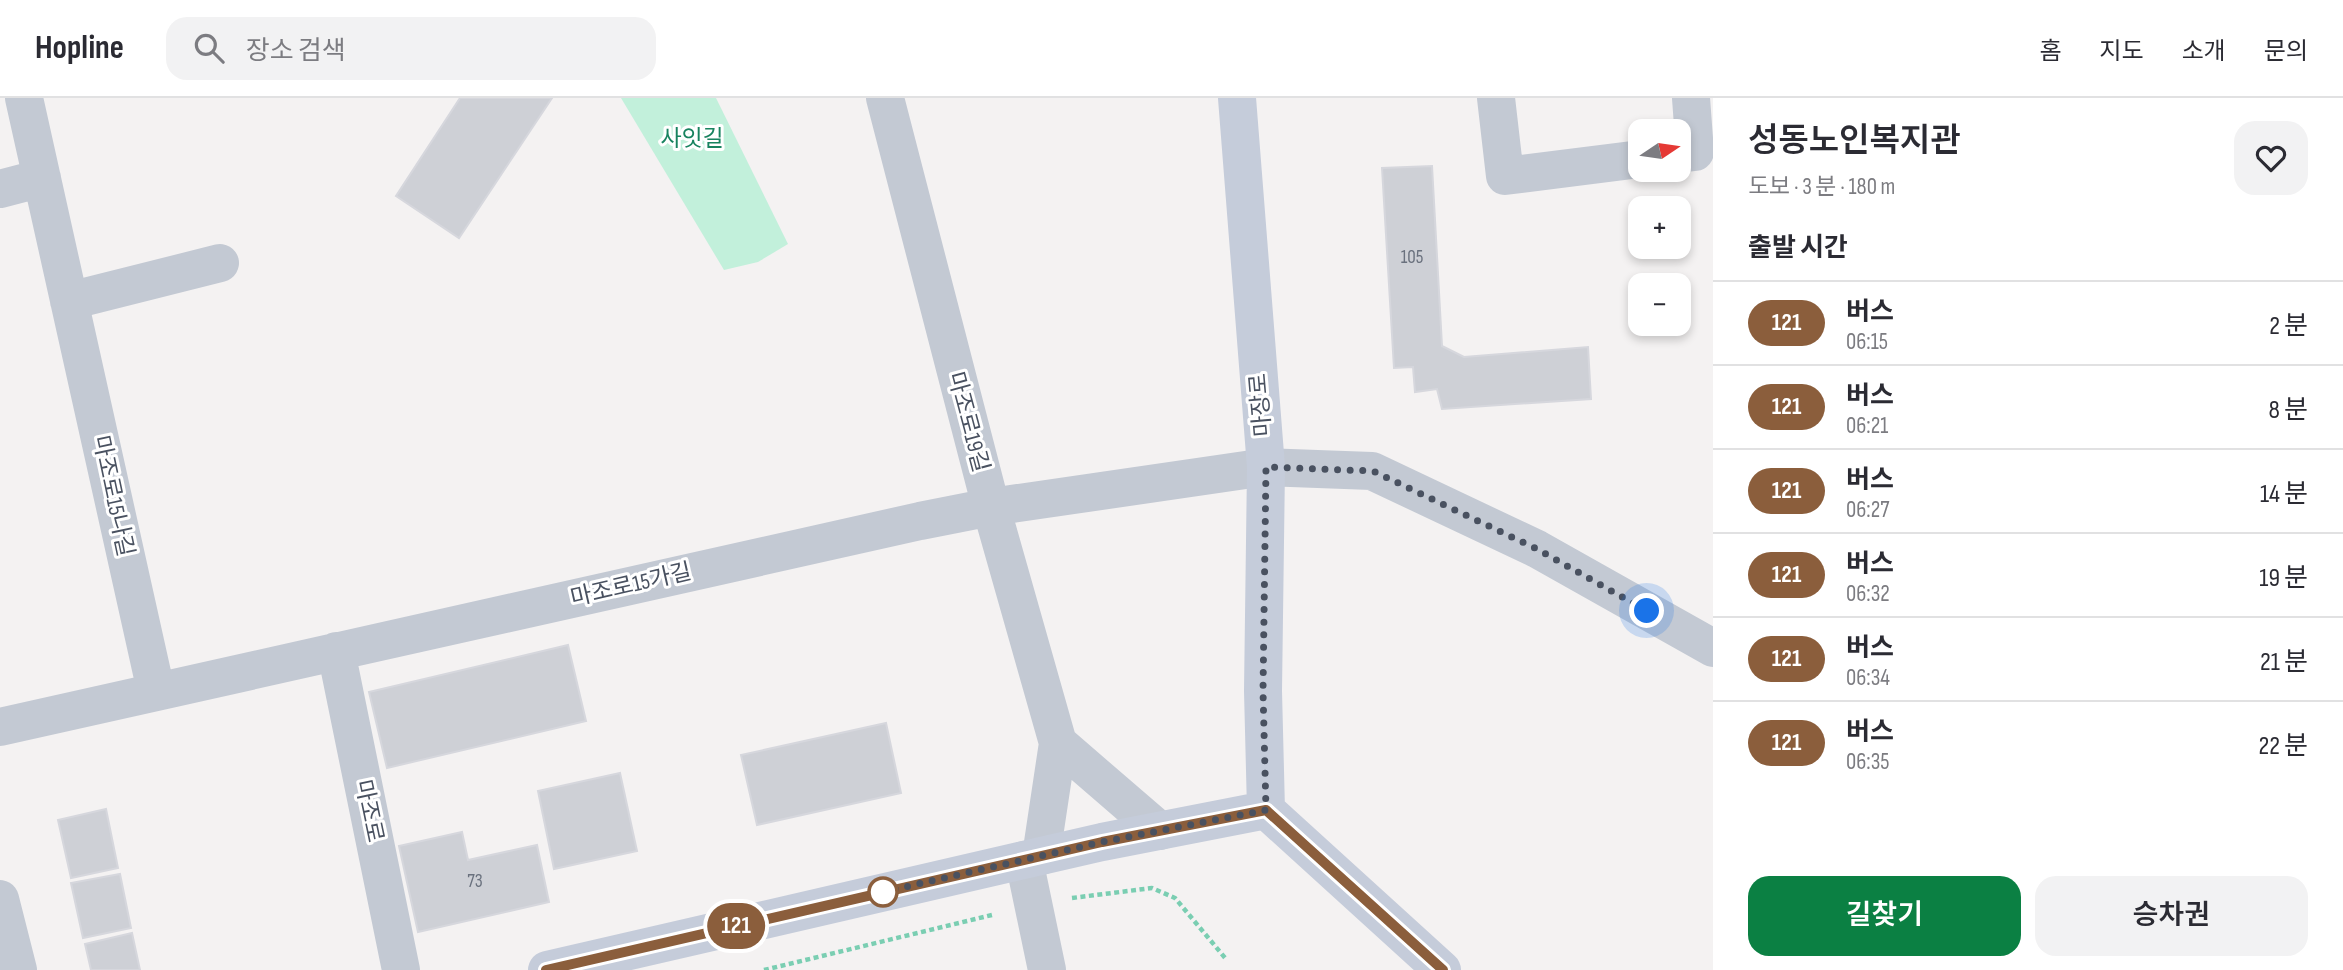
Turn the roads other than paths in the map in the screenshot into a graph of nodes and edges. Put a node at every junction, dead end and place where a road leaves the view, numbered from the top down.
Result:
1 (24, 98) edge
2 (885, 98) edge
3 (1237, 98) edge
4 (1496, 98) edge
5 (1691, 98) edge
6 (1691, 152) edge
7 (1628, 161) edge
8 (42, 178) junction
9 (0, 189) edge
10 (220, 263) dead end
11 (69, 301) junction
12 (1266, 467) junction
13 (990, 507) junction
14 (1713, 648) edge
15 (336, 651) junction
16 (156, 691) junction
17 (0, 727) edge
18 (1058, 743) junction
19 (1266, 810) junction
20 (1160, 831) junction
21 (1032, 858) junction
22 (0, 899) edge
23 (18, 970) edge
24 (401, 970) edge
25 (547, 970) edge
26 (1047, 970) edge
27 (1443, 970) edge

1 - 8 street, 마조로15나길
2 - 13 street, 마조로19길
3 - 12 main road, 마장로
4 - 7 street
5 - 6 street
8 - 9 street
8 - 11 street, 마조로15나길
10 - 11 street
11 - 16 street, 마조로15나길
12 - 13 street, 마조로15가길
12 - 14 street, 마조로15가길
12 - 19 main road, 마장로
13 - 15 street, 마조로15가길
13 - 18 street, 마조로19길
15 - 16 street, 마조로15가길
15 - 24 street, 마조로
16 - 17 street, 마조로15가길
18 - 20 street
18 - 21 street
19 - 20 main road
19 - 27 main road
20 - 21 main road
21 - 25 main road
21 - 26 street
22 - 23 street

